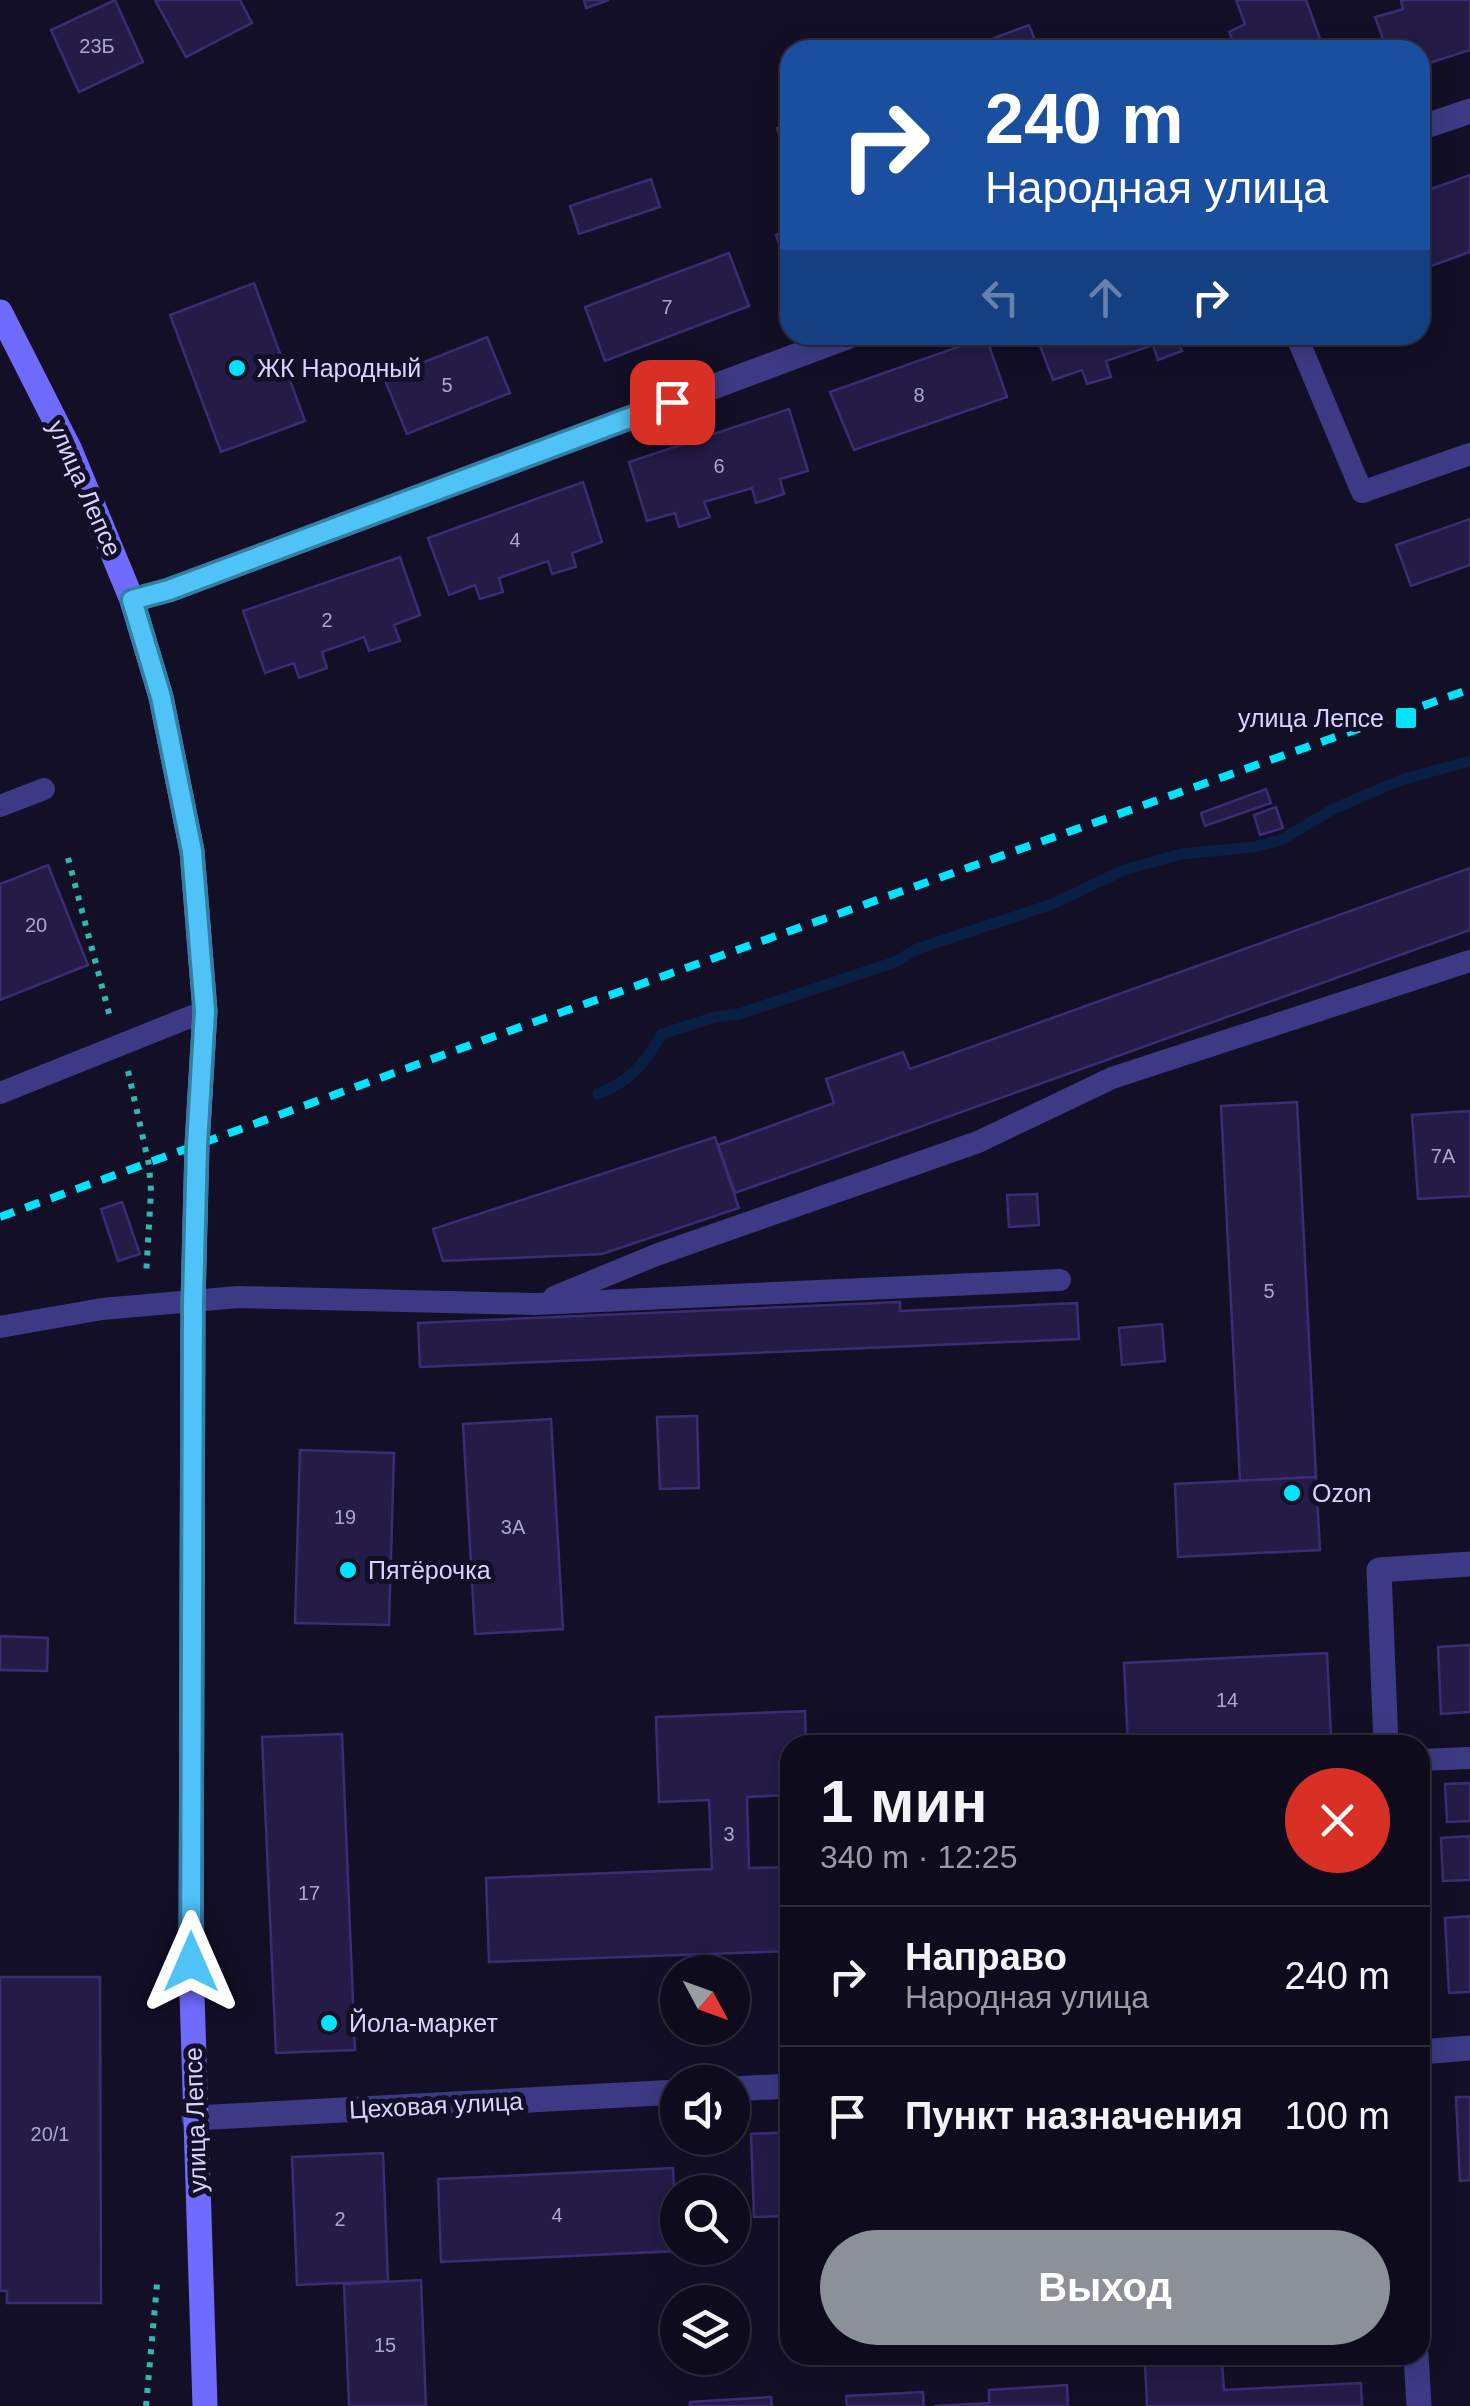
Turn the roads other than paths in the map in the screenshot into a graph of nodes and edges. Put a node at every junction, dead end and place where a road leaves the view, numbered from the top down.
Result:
1 (1470, 111) edge
2 (1430, 125) edge
3 (0, 312) edge
4 (825, 345) edge
5 (1300, 345) edge
6 (1470, 454) edge
7 (132, 600) junction
8 (44, 790) dead end
9 (0, 806) edge
10 (1470, 961) edge
11 (205, 1011) junction
12 (0, 1093) edge
13 (1060, 1280) dead end
14 (193, 1302) junction
15 (535, 1304) junction
16 (0, 1327) edge
17 (1470, 1564) edge
18 (1386, 1735) edge
19 (1470, 1758) edge
20 (1430, 1760) edge
21 (1470, 2048) edge
22 (1430, 2051) edge
23 (780, 2087) edge
24 (750, 2088) edge
25 (660, 2093) edge
26 (194, 2118) junction
27 (1417, 2365) edge
28 (204, 2406) edge
29 (1419, 2406) edge

1 - 2 street
3 - 7 main road, улица Лепсе
4 - 7 street
5 - 6 lane
7 - 11 main road, улица Лепсе
8 - 9 lane
10 - 15 lane
11 - 12 lane
11 - 14 main road, улица Лепсе
13 - 15 lane
14 - 15 lane
14 - 16 lane
14 - 26 main road, улица Лепсе
17 - 18 street
19 - 20 lane
21 - 22 street
23 - 24 street
25 - 26 street, Цеховая улица
26 - 28 main road, улица Лепсе
27 - 29 street

